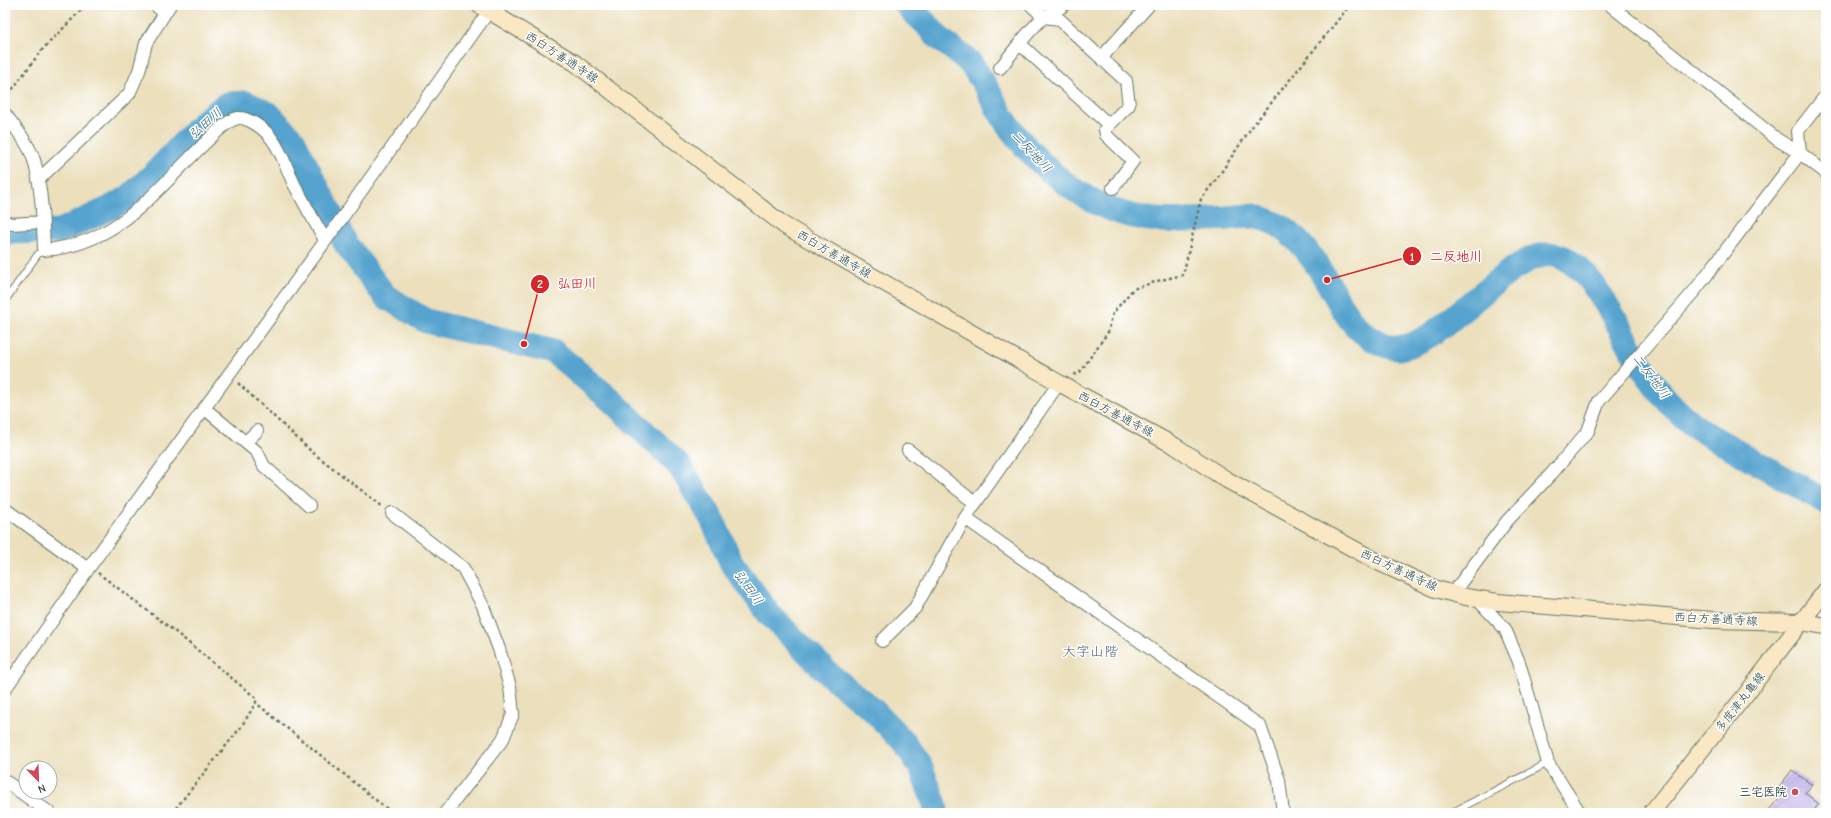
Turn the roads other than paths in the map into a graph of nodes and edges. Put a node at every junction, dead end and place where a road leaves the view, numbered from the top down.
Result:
1 (155, 5) edge
2 (1032, 5) edge
3 (1064, 5) edge
4 (1149, 5) edge
5 (1610, 5) edge
6 (482, 7) edge
7 (168, 9) edge
8 (1044, 17) junction
9 (1020, 44) junction
10 (1101, 58) junction
11 (1000, 68) dead end
12 (1826, 95) edge
13 (5, 114) edge
14 (1109, 125) junction
15 (1800, 153) junction
16 (1826, 173) edge
17 (38, 180) junction
18 (1113, 188) dead end
19 (5, 222) edge
20 (43, 222) junction
21 (325, 239) junction
22 (44, 250) junction
23 (5, 301) edge
24 (1059, 383) junction
25 (204, 408) junction
26 (257, 431) dead end
27 (246, 442) junction
28 (908, 450) dead end
29 (975, 503) junction
30 (309, 506) dead end
31 (5, 509) edge
32 (392, 513) road end
33 (965, 518) junction
34 (89, 568) junction
35 (1826, 590) edge
36 (1453, 593) junction
37 (1476, 598) junction
38 (1801, 622) junction
39 (1826, 626) edge
40 (882, 641) dead end
41 (5, 688) edge
42 (1548, 763) junction
43 (5, 781) edge
44 (50, 813) edge
45 (445, 813) edge
46 (1283, 813) edge
47 (1451, 813) edge
48 (1580, 813) edge
49 (1651, 813) edge

1 - 7 street
2 - 8 street
3 - 8 street
4 - 10 street
5 - 15 street
6 - 21 street
6 - 24 main road, 西白方善通寺線
7 - 17 street
8 - 9 street
8 - 10 street
9 - 11 street
9 - 14 street
10 - 14 street
12 - 15 street
13 - 17 street
14 - 18 street
15 - 16 street
15 - 36 street
17 - 20 street
19 - 20 street
20 - 22 street
21 - 22 street
21 - 25 street
22 - 23 lane
24 - 29 street
24 - 36 main road, 西白方善通寺線
25 - 27 street
25 - 34 street
26 - 27 street
27 - 30 street
28 - 29 street
29 - 33 street
31 - 34 street
32 - 45 street
33 - 40 street
33 - 46 street
34 - 41 street
35 - 38 main road, 多度津丸亀線
36 - 37 main road, 西白方善通寺線
37 - 38 main road, 西白方善通寺線
37 - 42 street
38 - 39 main road, 西白方善通寺線
38 - 49 main road, 多度津丸亀線
42 - 47 lane
42 - 48 street
43 - 44 street

